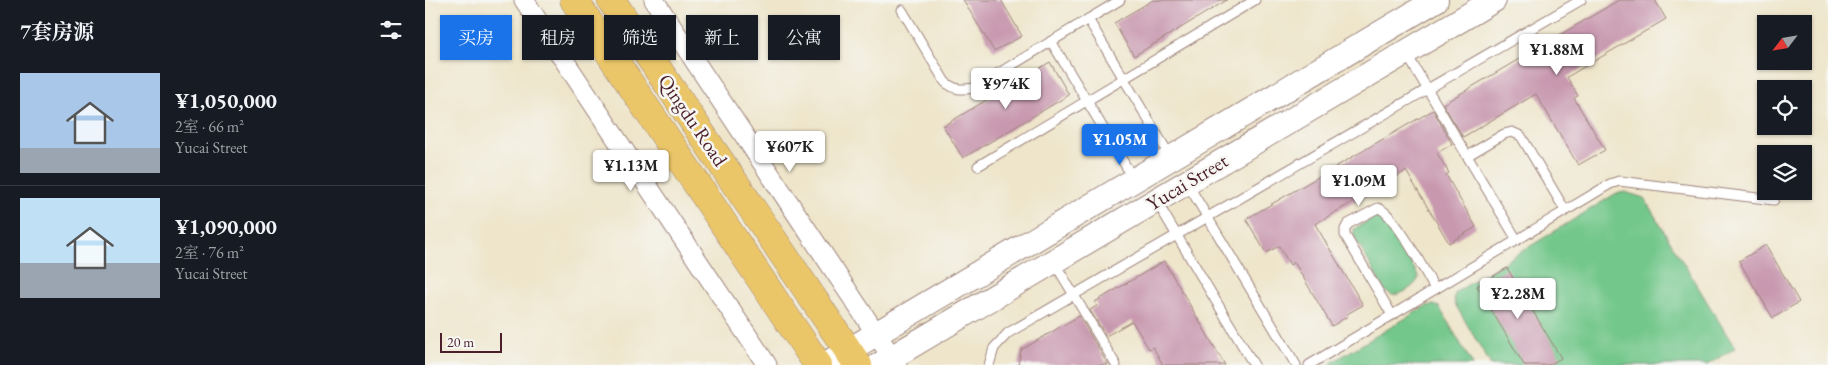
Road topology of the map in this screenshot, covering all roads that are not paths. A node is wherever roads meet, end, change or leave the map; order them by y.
1 (524, 0) edge
2 (574, 0) edge
3 (611, 0) edge
4 (655, 0) edge
5 (1120, 0) edge
6 (1255, 0) edge
7 (1436, 0) edge
8 (1494, 0) edge
9 (1581, 0) edge
10 (1110, 3) edge
11 (903, 10) dead end
12 (1088, 19) junction
13 (1051, 41) junction
14 (1406, 52) junction
15 (1124, 78) junction
16 (1427, 89) junction
17 (1087, 101) junction
18 (1467, 156) junction
19 (1171, 158) junction
20 (978, 166) dead end
21 (1135, 180) junction
22 (1187, 183) junction
23 (1757, 198) edge
24 (1156, 201) junction
25 (1565, 210) junction
26 (1207, 217) junction
27 (1176, 235) junction
28 (1517, 240) junction
29 (1053, 261) junction
30 (1435, 288) junction
31 (1074, 295) junction
32 (1392, 315) junction
33 (877, 334) junction
34 (853, 358) edge
35 (890, 362) edge
36 (767, 365) edge
37 (818, 365) edge
38 (824, 365) edge
39 (989, 365) edge
40 (1116, 365) edge
41 (1254, 365) edge
42 (1296, 365) edge
43 (1309, 365) edge

1 - 36 street
2 - 37 highway, Qingdu Road
3 - 34 highway, Qingdu Road
4 - 33 street
5 - 10 lane
6 - 15 lane
7 - 19 street, Yucai Street
8 - 14 street, Yucai Street
9 - 16 lane
10 - 12 lane
11 - 13 lane
12 - 13 lane
12 - 15 lane
13 - 17 lane
14 - 16 lane
14 - 22 street, Yucai Street
15 - 17 lane
15 - 19 lane
16 - 18 lane
16 - 26 lane
17 - 20 lane
17 - 21 lane
18 - 25 lane
18 - 28 lane
19 - 21 street, Yucai Street
21 - 33 street, Yucai Street
22 - 24 street, Yucai Street
22 - 26 lane
23 - 25 lane
24 - 27 lane
24 - 29 street, Yucai Street
25 - 28 lane
26 - 27 lane
26 - 42 lane
27 - 31 lane
27 - 41 lane
28 - 30 lane
29 - 31 lane
29 - 35 street, Yucai Street
30 - 32 lane
30 - 32 lane
31 - 39 lane
31 - 40 lane
32 - 43 lane
33 - 34 street, Yucai Street
33 - 35 street
34 - 38 street, Yucai Street

